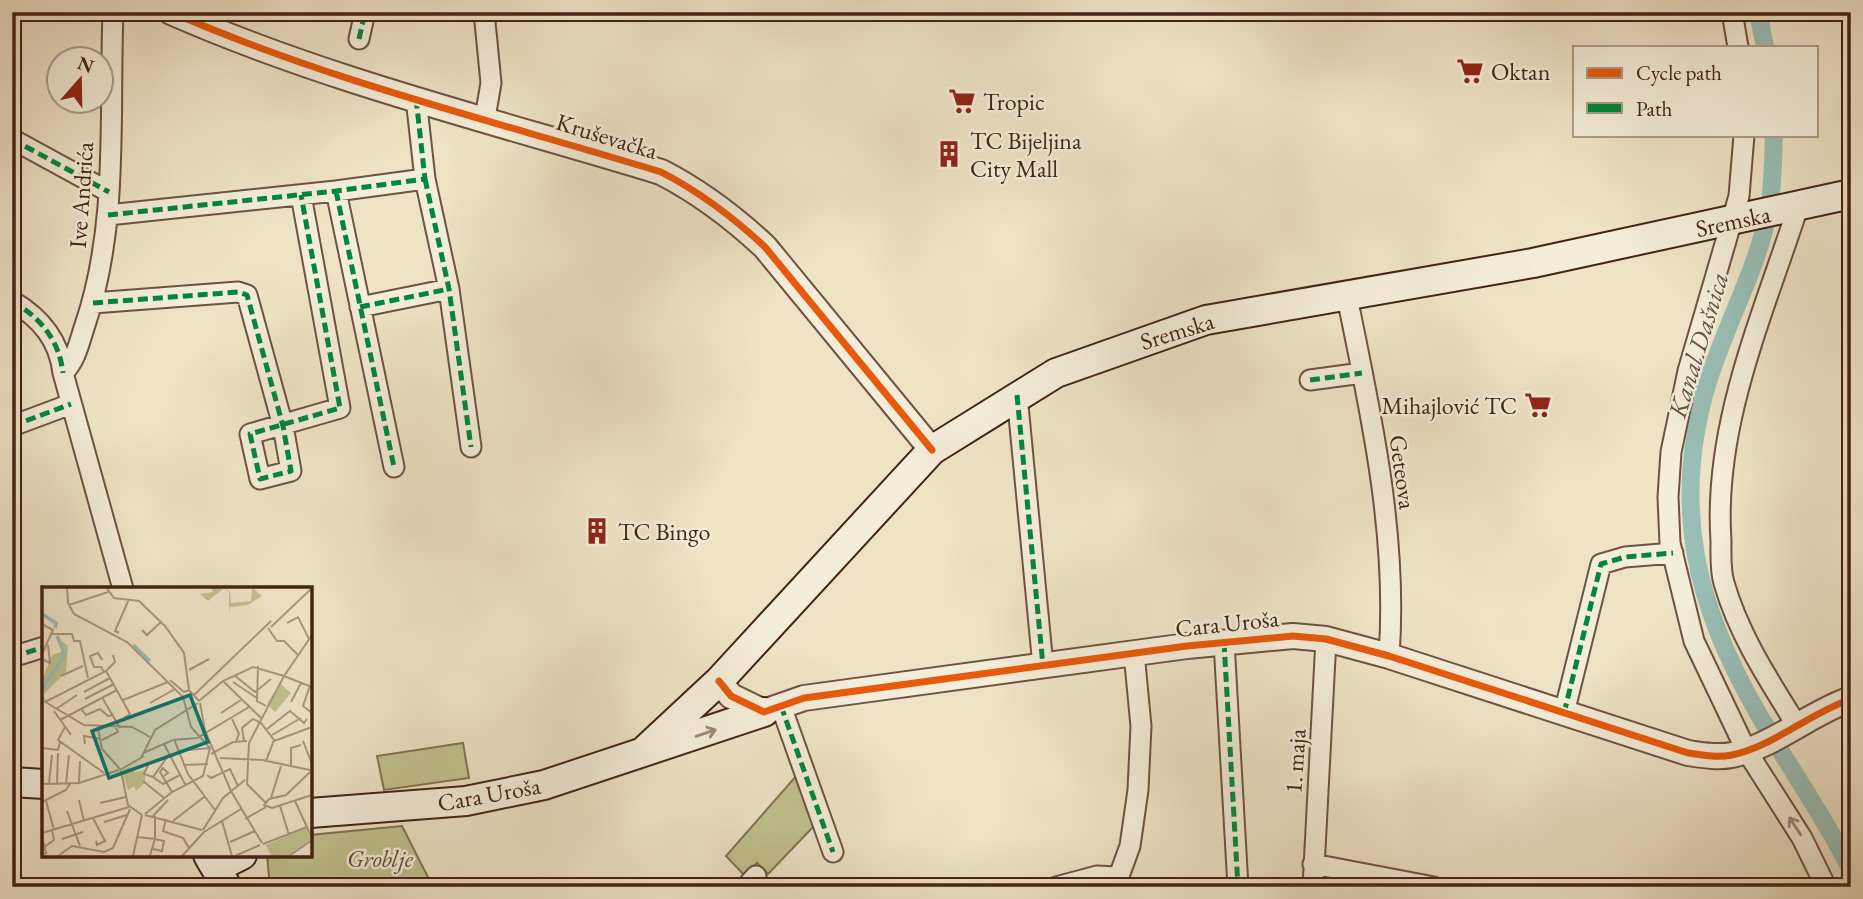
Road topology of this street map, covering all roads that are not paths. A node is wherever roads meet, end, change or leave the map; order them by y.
1 (113, 12) edge
2 (171, 12) edge
3 (365, 12) edge
4 (484, 12) edge
5 (1732, 12) edge
6 (359, 39) dead end
7 (1738, 46) edge
8 (416, 97) junction
9 (485, 118) junction
10 (1744, 136) edge
11 (12, 139) edge
12 (425, 179) junction
13 (336, 191) junction
14 (109, 192) junction
15 (1851, 194) edge
16 (301, 195) junction
17 (1792, 208) junction
18 (108, 215) junction
19 (1731, 220) junction
20 (449, 289) junction
21 (1347, 297) junction
22 (12, 301) edge
23 (93, 303) junction
24 (360, 307) junction
25 (64, 373) junction
26 (1362, 373) junction
27 (1310, 380) dead end
28 (1017, 395) junction
29 (71, 404) junction
30 (12, 426) edge
31 (471, 447) dead end
32 (932, 450) junction
33 (394, 467) dead end
34 (1672, 553) junction
35 (122, 587) edge
36 (1326, 639) junction
37 (1224, 642) junction
38 (42, 648) edge
39 (1133, 653) junction
40 (1389, 656) junction
41 (12, 657) edge
42 (1043, 666) junction
43 (719, 681) junction
44 (1851, 699) edge
45 (773, 709) junction
46 (1564, 713) junction
47 (1795, 725) junction
48 (646, 749) junction
49 (1750, 749) junction
50 (12, 782) edge
51 (42, 784) edge
52 (315, 815) edge
53 (833, 852) dead end
54 (210, 857) edge
55 (212, 857) edge
56 (240, 857) edge
57 (242, 857) edge
58 (1313, 864) junction
59 (1115, 882) edge
60 (227, 887) edge
61 (247, 887) edge
62 (1056, 887) edge
63 (1238, 887) edge
64 (1313, 887) edge
65 (1434, 887) edge
66 (1826, 887) edge

1 - 14 street, Ive Andrića
2 - 8 street, Kruševačka
3 - 6 street
4 - 9 street
5 - 7 street
8 - 9 street, Kruševačka
8 - 12 street
9 - 32 street, Kruševačka
10 - 19 street
11 - 14 street
12 - 13 street
12 - 20 street
13 - 16 street
13 - 24 street
14 - 18 street, Ive Andrića
15 - 17 main road, Sremska
16 - 18 street
16 - 23 street
17 - 19 main road, Sremska
17 - 47 street
18 - 23 street, Ive Andrića
19 - 21 main road, Sremska
19 - 34 street
20 - 24 street
20 - 31 street
21 - 26 street, Geteova
21 - 28 main road, Sremska
22 - 25 street
23 - 25 street, Ive Andrića
24 - 33 street
25 - 29 street
26 - 27 street
26 - 40 street, Geteova
28 - 32 main road, Sremska
28 - 42 street
29 - 30 street
29 - 35 street
32 - 43 main road, Sremska
34 - 46 street
34 - 49 street
36 - 37 street, Cara Uroša
36 - 40 street, Cara Uroša
36 - 58 street, 1. maja
37 - 39 street, Cara Uroša
37 - 63 street, Cara Uroša
38 - 41 street
39 - 42 street, Cara Uroša
39 - 59 street
40 - 46 street, Cara Uroša
42 - 45 street, Cara Uroša
43 - 45 street
43 - 48 main road, Sremska
44 - 47 street, Cara Uroša
48 -> 45 main road, Cara Uroša
45 - 53 street
46 - 49 street, Cara Uroša
47 - 49 street, Cara Uroša
48 - 52 main road, Cara Uroša
66 -> 49 street
50 - 51 main road
54 - 60 main road
55 - 56 main road
57 - 61 main road
58 - 64 street, 1. maja
58 - 65 street
59 - 62 street

